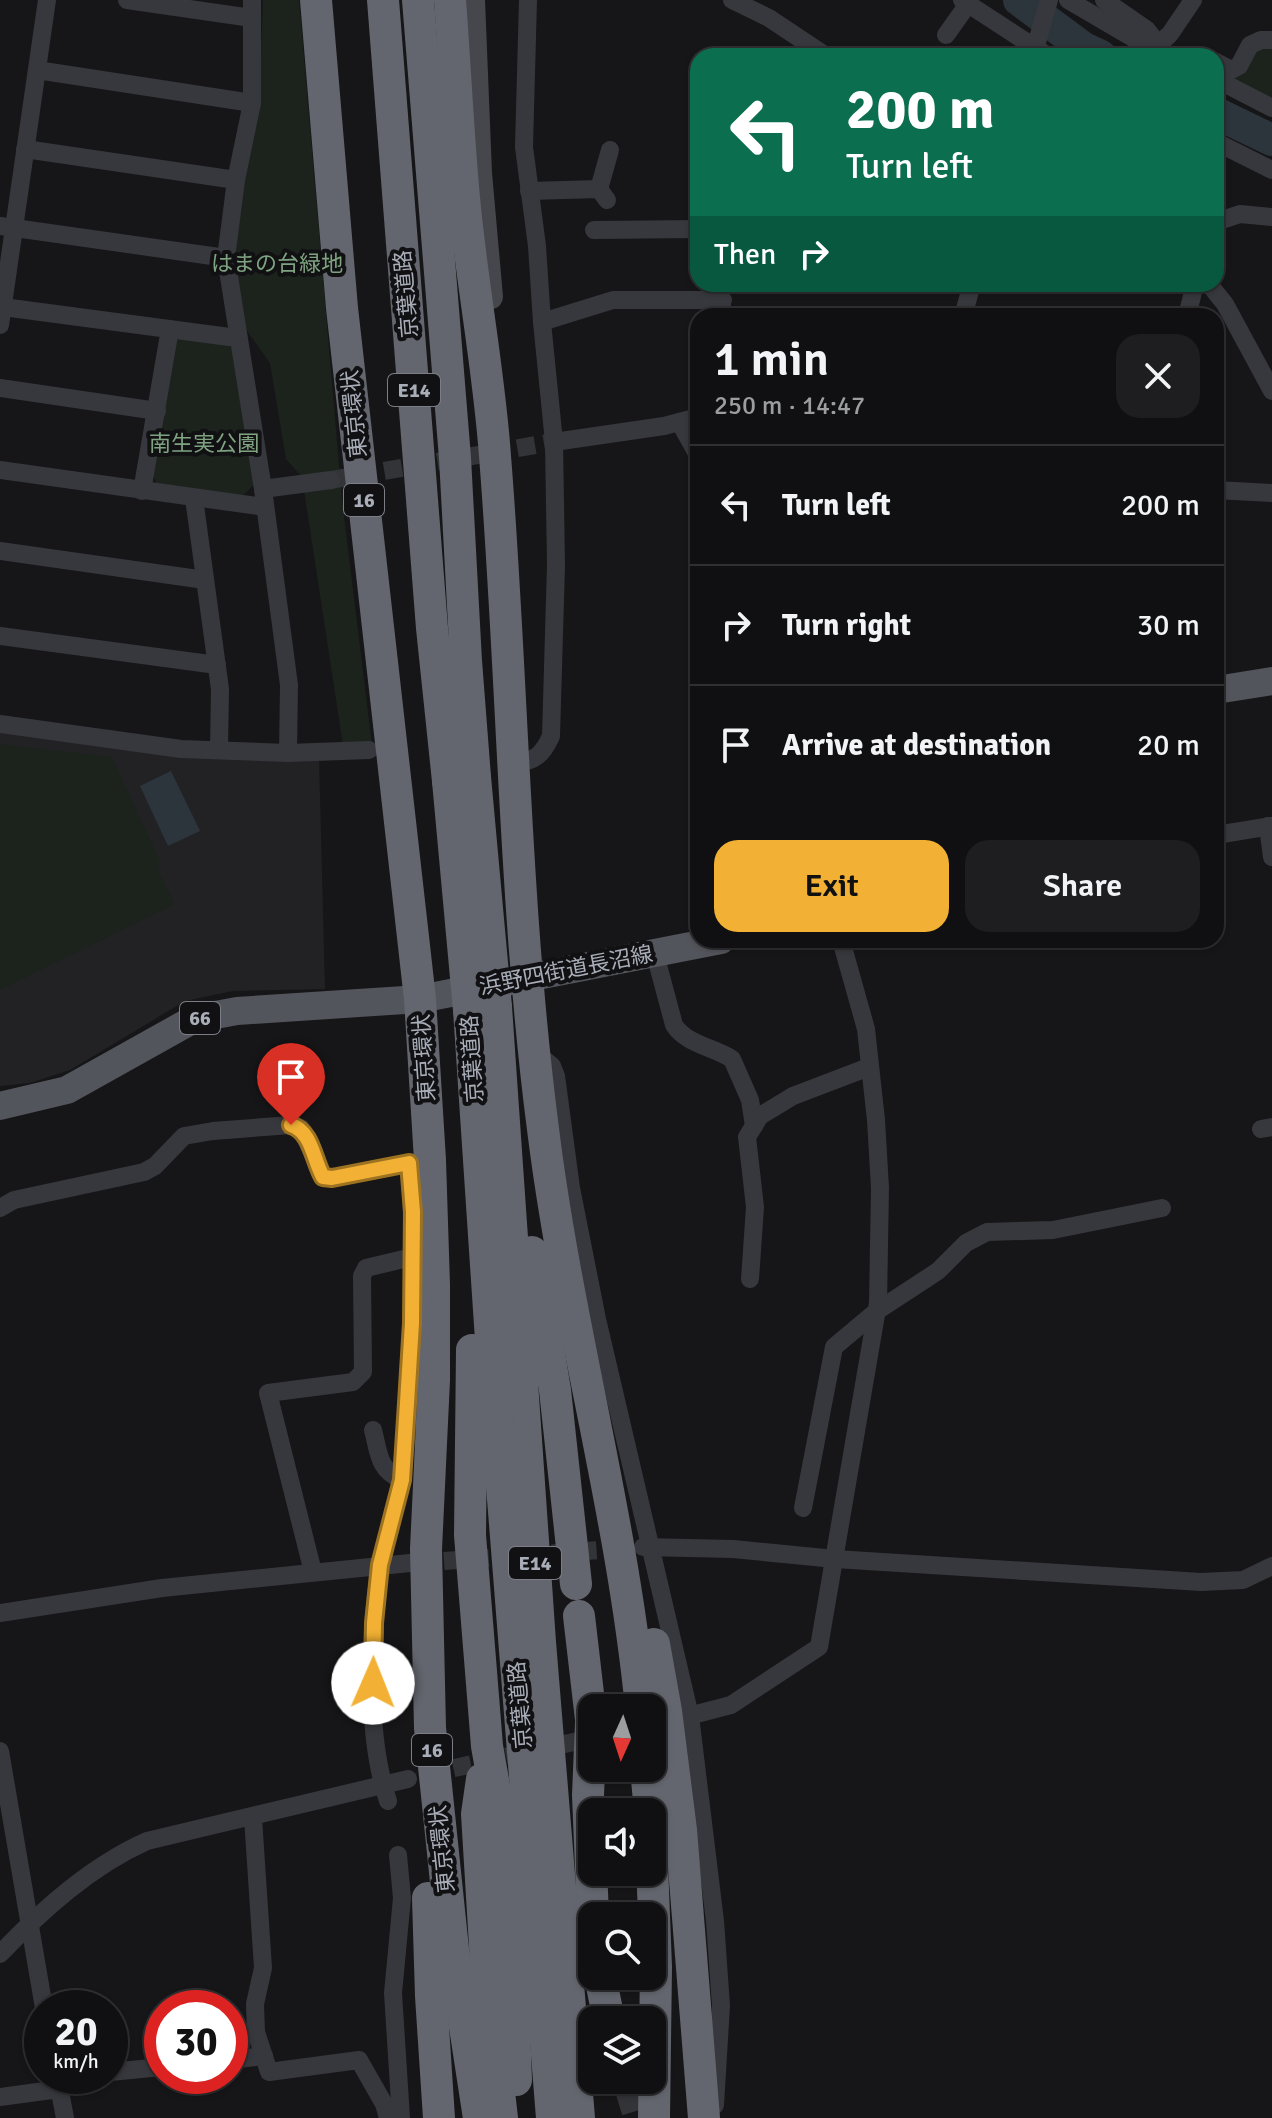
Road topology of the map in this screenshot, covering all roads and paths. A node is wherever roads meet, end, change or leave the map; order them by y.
1 (47, 0) edge
2 (127, 0) edge
3 (316, 0) edge
4 (383, 0) edge
5 (418, 0) edge
6 (450, 0) edge
7 (473, 0) edge
8 (528, 0) edge
9 (732, 0) edge
10 (1049, 0) edge
11 (1068, 0) edge
12 (1104, 0) edge
13 (1193, 0) edge
14 (965, 2) edge
15 (252, 9) edge
16 (795, 34) junction
17 (946, 35) dead end
18 (1272, 40) edge
19 (796, 48) edge
20 (815, 48) edge
21 (1030, 48) edge
22 (1040, 48) edge
23 (1158, 48) edge
24 (1162, 48) edge
25 (1166, 48) edge
26 (1224, 66) edge
27 (37, 70) junction
28 (1224, 83) edge
29 (252, 103) junction
30 (1272, 108) edge
31 (1224, 146) edge
32 (25, 149) junction
33 (610, 150) dead end
34 (1272, 170) edge
35 (236, 180) junction
36 (529, 191) junction
37 (1272, 217) edge
38 (1224, 219) edge
39 (7, 227) edge
40 (690, 229) edge
41 (594, 230) dead end
42 (226, 258) junction
43 (1215, 292) edge
44 (722, 300) edge
45 (1, 316) edge
46 (542, 322) junction
47 (170, 329) junction
48 (237, 338) junction
49 (0, 388) edge
50 (1272, 391) edge
51 (157, 411) junction
52 (689, 420) edge
53 (554, 442) junction
54 (495, 452) junction
55 (0, 470) edge
56 (331, 480) tunnel mouth
57 (1224, 490) edge
58 (142, 491) junction
59 (1272, 493) edge
60 (194, 498) junction
61 (264, 498) junction
62 (0, 551) edge
63 (205, 580) junction
64 (0, 636) edge
65 (217, 665) junction
66 (1272, 681) edge
67 (1224, 689) edge
68 (0, 724) edge
69 (219, 749) junction
70 (369, 750) dead end
71 (288, 753) junction
72 (514, 763) junction
73 (462, 779) junction
74 (1270, 826) edge
75 (1224, 834) edge
76 (1272, 857) edge
77 (690, 947) edge
78 (843, 948) edge
79 (655, 954) junction
80 (526, 976) junction
81 (420, 999) junction
82 (483, 1009) junction
83 (535, 1052) junction
84 (471, 1053) junction
85 (869, 1067) junction
86 (503, 1092) junction
87 (0, 1106) edge
88 (754, 1126) junction
89 (420, 1161) junction
90 (0, 1208) edge
91 (1162, 1208) dead end
92 (412, 1257) junction
93 (750, 1279) dead end
94 (877, 1311) junction
95 (373, 1430) dead end
96 (603, 1456) junction
97 (402, 1480) junction
98 (803, 1508) dead end
99 (647, 1547) junction
100 (835, 1559) junction
101 (410, 1563) tunnel mouth
102 (380, 1565) junction
103 (1272, 1566) edge
104 (313, 1572) junction
105 (576, 1584) dead end
106 (0, 1613) edge
107 (579, 1616) dead end
108 (588, 1694) edge
109 (640, 1694) edge
110 (685, 1717) junction
111 (430, 1728) junction
112 (487, 1746) junction
113 (0, 1751) edge
114 (408, 1779) tunnel mouth
115 (589, 1782) edge
116 (385, 1792) junction
117 (253, 1818) junction
118 (398, 1855) dead end
119 (653, 1886) edge
120 (592, 1902) edge
121 (29, 1924) junction
122 (0, 1954) edge
123 (41, 1990) edge
124 (264, 2056) junction
125 (248, 2058) edge
126 (516, 2080) dead end
127 (24, 2090) edge
128 (63, 2094) edge
129 (0, 2097) edge
130 (653, 2099) edge
131 (65, 2118) edge
132 (388, 2118) edge
133 (401, 2118) edge
134 (439, 2118) edge
135 (479, 2118) edge
136 (502, 2118) edge
137 (552, 2118) edge
138 (579, 2118) edge
139 (704, 2118) edge
140 (715, 2118) edge

1 - 27 street
2 - 15 street
3 - 81 highway, 東京環状 / 16
4 - 73 highway, 京葉道路 / E14
5 - 73 highway, 京葉道路 / E14
6 - 54 highway
7 - 54 street
8 - 36 street
9 - 16 street
10 - 22 street
11 - 23 street
12 - 24 street
13 - 25 street
14 - 17 street
14 - 21 street
15 - 29 street
16 - 19 street
16 - 20 street
18 - 26 street
27 - 29 street
27 - 32 street
28 - 30 street
29 - 35 street
31 - 34 street
32 - 35 street
32 - 39 street
33 - 36 street
35 - 42 street
36 - 46 street
37 - 38 street
39 - 42 street
39 - 45 street
40 - 41 street
42 - 48 street
43 - 50 street
44 - 46 street
45 - 47 street
46 - 53 street
47 - 48 street
47 - 51 street
48 - 61 street
49 - 51 street
51 - 58 street
52 - 53 street
53 - 72 street
54 - 72 highway
55 - 58 street
56 - 61 street
57 - 59 street
58 - 60 street
60 - 61 street
60 - 63 street
61 - 71 street
62 - 63 street
63 - 65 street
64 - 65 street
65 - 69 street
66 - 67 main road
68 - 69 street
69 - 71 street
70 - 71 street
72 - 80 highway
73 - 82 highway, 京葉道路 / E14, bridge
74 - 75 street
74 - 76 street
77 - 79 main road, 浜野四街道長沼線 / 66
78 - 85 street
79 - 80 main road, 浜野四街道長沼線 / 66
79 - 88 street
80 - 81 main road, 浜野四街道長沼線 / 66
80 - 83 highway
81 - 87 main road, 浜野四街道長沼線 / 66
81 - 89 highway, 東京環状 / 16
82 - 84 highway, 京葉道路 / E14
82 - 86 highway, 京葉道路 / E14
83 - 96 highway
83 - 99 street
84 - 112 highway
84 - 137 highway, 京葉道路 / E14
85 - 88 street
85 - 94 street
86 - 105 highway
86 - 138 highway, 京葉道路 / E14
88 - 93 street
89 - 90 street
89 - 92 street
89 - 111 highway, 東京環状 / 16
91 - 94 street
92 - 97 street
92 - 104 street
94 - 98 street
94 - 100 street
95 - 97 street
96 - 109 highway
96 - 139 highway
97 - 102 street
99 - 100 street
99 - 110 street
100 - 103 street
100 - 110 street
101 - 102 street
102 - 104 street
102 - 116 street
104 - 106 street
107 - 108 highway
110 - 140 street
111 - 134 highway
111 - 135 highway, 東京環状 / 16
112 - 126 highway
112 - 136 highway
113 - 121 street
114 - 116 street
115 - 120 highway
116 - 117 street
117 - 121 street
117 - 124 street
118 - 133 street
119 - 130 highway
121 - 122 street
121 - 123 street
124 - 125 street
124 - 132 street
127 - 129 street
128 - 131 street

